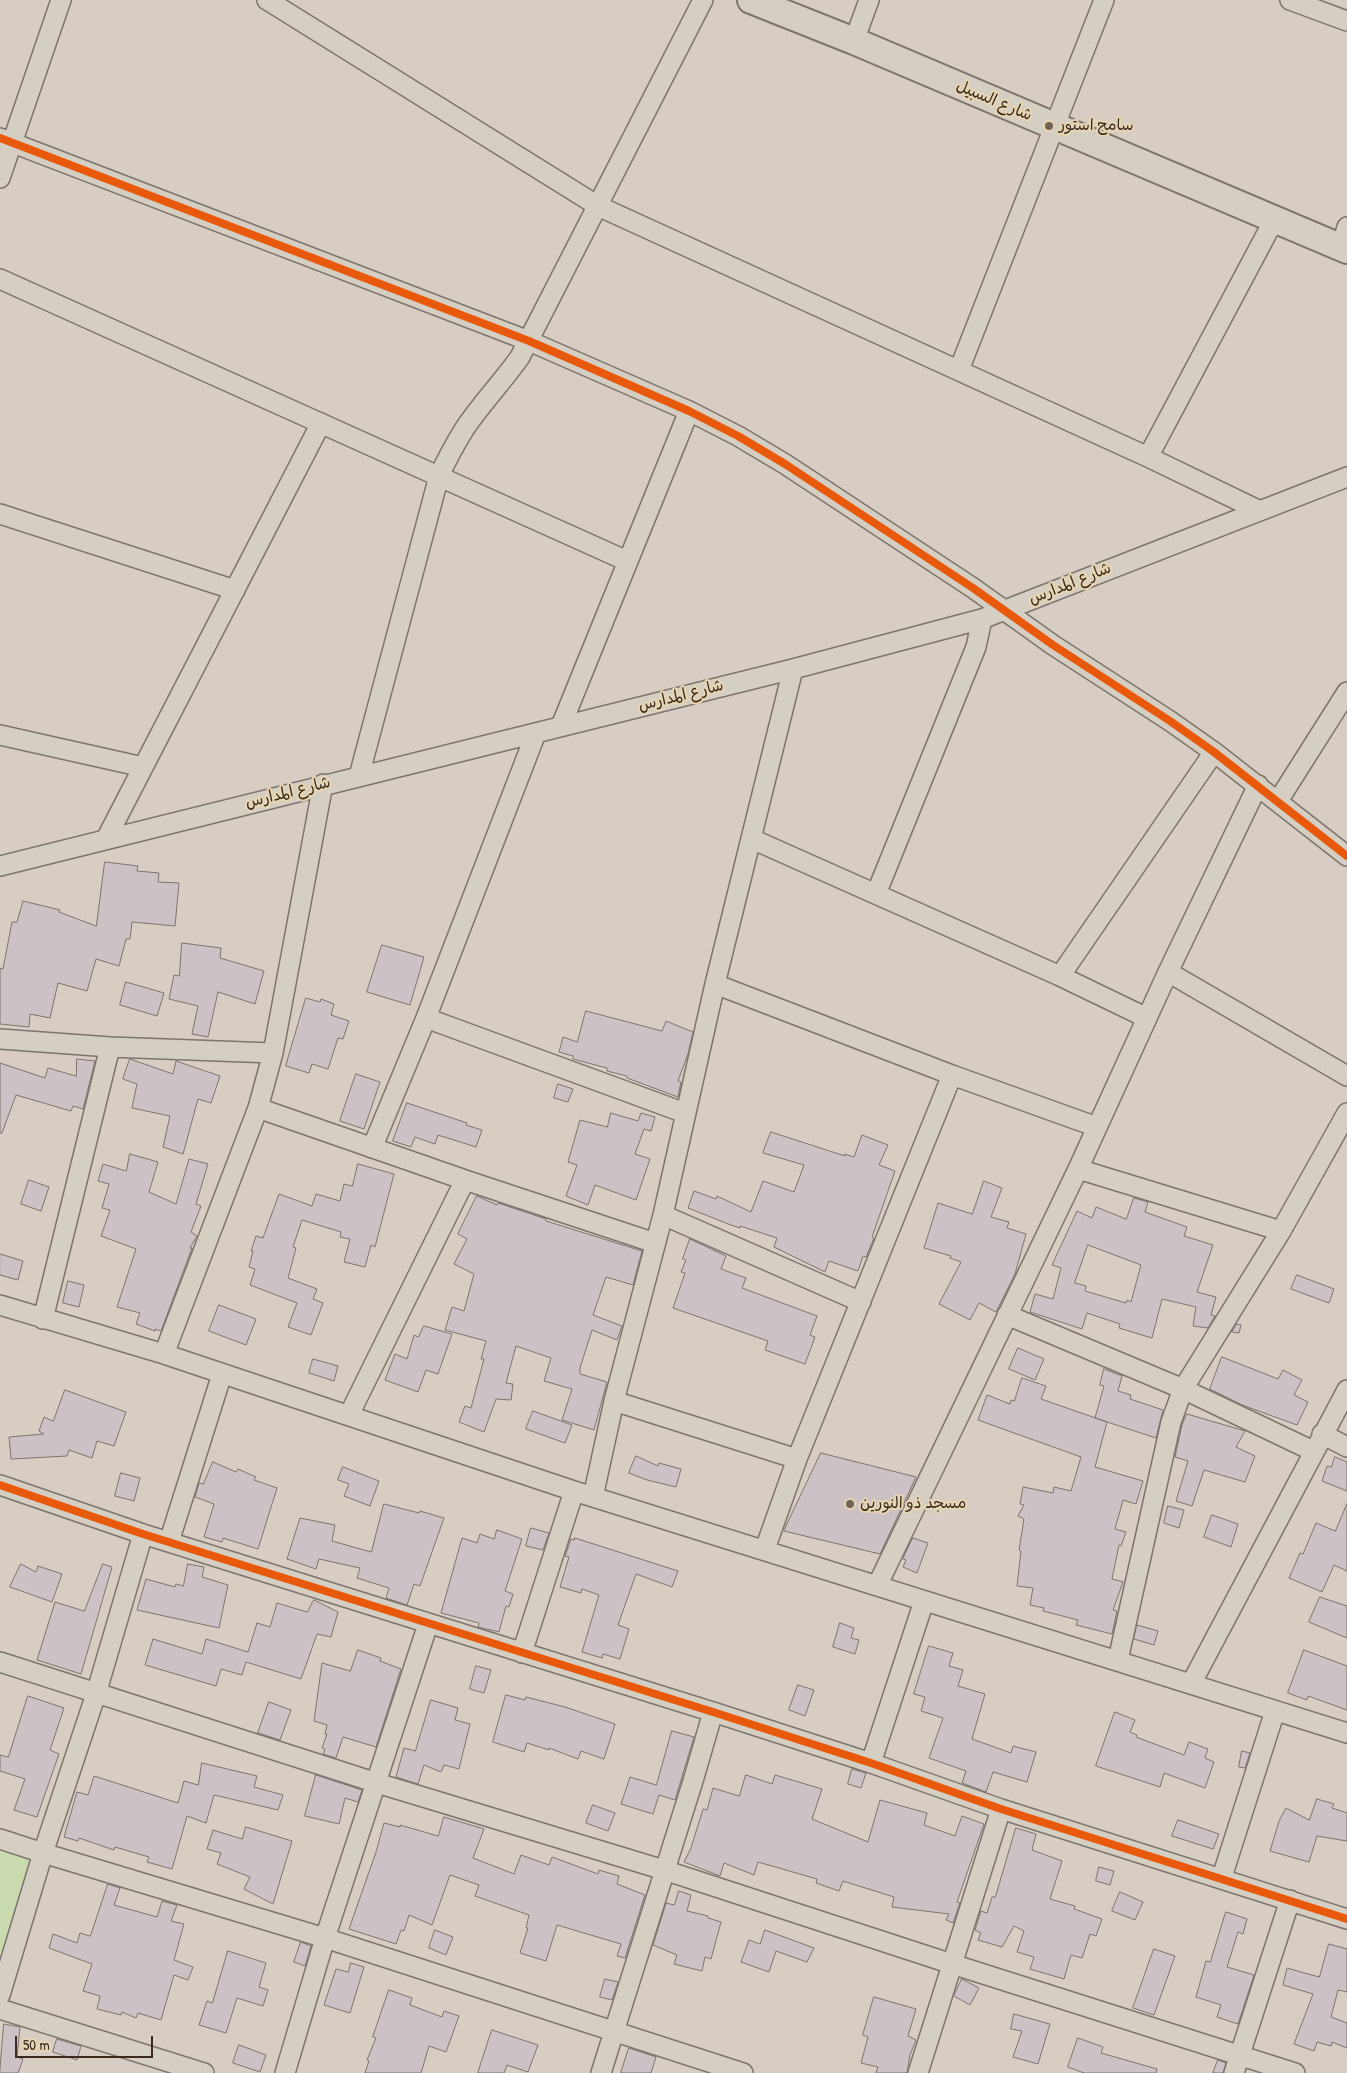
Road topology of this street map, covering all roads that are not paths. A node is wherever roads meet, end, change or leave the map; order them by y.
1 (61, 0) edge
2 (267, 0) edge
3 (703, 0) edge
4 (751, 0) edge
5 (869, 0) edge
6 (1104, 0) edge
7 (1290, 0) edge
8 (1347, 21) edge
9 (854, 41) junction
10 (1055, 127) junction
11 (6, 140) edge
12 (0, 178) edge
13 (598, 206) junction
14 (1274, 220) junction
15 (1345, 242) edge
16 (0, 279) edge
17 (529, 341) junction
18 (959, 370) junction
19 (689, 411) junction
20 (321, 423) junction
21 (1148, 457) junction
22 (440, 476) junction
23 (1347, 477) edge
24 (1258, 510) junction
25 (0, 514) edge
26 (627, 561) junction
27 (235, 590) junction
28 (1005, 610) junction
29 (982, 619) junction
30 (793, 669) junction
31 (1347, 692) edge
32 (561, 726) junction
33 (536, 733) junction
34 (0, 735) edge
35 (1214, 752) junction
36 (143, 767) junction
37 (359, 776) junction
38 (323, 784) junction
39 (1258, 785) junction
40 (1278, 801) junction
41 (106, 839) junction
42 (752, 839) junction
43 (1347, 856) edge
44 (0, 866) edge
45 (876, 894) junction
46 (1168, 972) junction
47 (1060, 976) junction
48 (715, 984) junction
49 (426, 1018) junction
50 (1147, 1018) junction
51 (0, 1040) edge
52 (110, 1047) junction
53 (273, 1054) junction
54 (952, 1075) junction
55 (1347, 1076) edge
56 (258, 1108) junction
57 (685, 1113) junction
58 (1347, 1113) edge
59 (1097, 1127) junction
60 (372, 1148) junction
61 (1078, 1169) junction
62 (465, 1180) junction
63 (663, 1216) junction
64 (1281, 1231) junction
65 (655, 1243) junction
66 (861, 1302) junction
67 (0, 1305) edge
68 (1007, 1315) junction
69 (43, 1319) junction
70 (164, 1354) junction
71 (222, 1374) junction
72 (1183, 1389) junction
73 (1347, 1390) edge
74 (614, 1401) junction
75 (349, 1415) junction
76 (1322, 1434) junction
77 (1347, 1446) edge
78 (1313, 1451) junction
79 (797, 1459) junction
80 (0, 1485) edge
81 (574, 1491) junction
82 (593, 1497) junction
83 (143, 1534) junction
84 (169, 1542) junction
85 (765, 1549) junction
86 (877, 1586) junction
87 (924, 1601) junction
88 (428, 1624) junction
89 (522, 1654) junction
90 (1118, 1660) junction
91 (0, 1662) edge
92 (1191, 1684) junction
93 (96, 1694) junction
94 (1276, 1711) junction
95 (713, 1712) junction
96 (1347, 1733) edge
97 (871, 1763) junction
98 (377, 1783) junction
99 (1001, 1809) junction
100 (0, 1839) edge
101 (43, 1853) junction
102 (664, 1870) junction
103 (1222, 1877) junction
104 (1290, 1900) junction
105 (1347, 1919) edge
106 (325, 1938) junction
107 (952, 1964) junction
108 (0, 1995) edge
109 (0, 2009) edge
110 (614, 2030) junction
111 (1237, 2064) edge
112 (204, 2073) edge
113 (285, 2073) edge
114 (601, 2073) edge
115 (743, 2073) edge
116 (918, 2073) edge
117 (1295, 2073) edge

1 - 11 street
2 - 13 street
3 - 13 street
4 - 9 street, شارع السبيل
5 - 9 street
6 - 10 street
7 - 8 street
9 - 10 street, شارع السبيل
10 - 14 street, شارع السبيل
10 - 18 street
11 - 12 street
11 - 17 street
13 - 17 street
13 - 18 street
14 - 15 street, شارع السبيل
14 - 21 street
16 - 20 street
17 - 19 street
17 - 22 street
18 - 21 street
19 - 26 street
19 - 28 street
20 - 22 street
20 - 27 street
21 - 24 street
22 - 26 street
22 - 37 street
23 - 24 street, شارع المدارس
24 - 28 street, شارع المدارس
25 - 27 street
26 - 32 street
27 - 36 street
28 - 29 street, شارع المدارس
28 - 35 street
29 - 30 street, شارع المدارس
29 - 45 street
30 - 32 street, شارع المدارس
30 - 42 street
31 - 40 street
32 - 33 street, شارع المدارس
33 - 37 street, شارع المدارس
33 - 49 street
34 - 36 street
35 - 39 street
35 - 47 street
36 - 41 street
37 - 38 street, شارع المدارس
38 - 41 street, شارع المدارس
38 - 53 street
39 - 40 street
39 - 46 street
40 - 43 street
41 - 44 street, شارع المدارس
42 - 45 street
42 - 48 street
45 - 47 street
46 - 50 street
46 - 55 street
47 - 50 street
48 - 54 street
48 - 57 street
49 - 57 street
49 - 60 street
50 - 59 street
51 - 52 street
52 - 53 street
52 - 69 street
53 - 56 street
54 - 59 street
54 - 66 street
56 - 60 street
56 - 70 street
57 - 63 street
58 - 64 street
59 - 61 street
60 - 62 street
61 - 64 street
61 - 68 street
62 - 65 street
62 - 75 street
63 - 65 street
63 - 66 street
64 - 72 street
65 - 74 street
66 - 79 street
67 - 69 street
68 - 72 street
68 - 86 street
69 - 70 street
70 - 71 street
71 - 75 street
71 - 84 street
72 - 78 street
72 - 90 street
73 - 76 street
74 - 79 street
74 - 82 street
75 - 81 street
76 - 77 street
76 - 78 street
78 - 92 street
79 - 85 street
80 - 83 street
81 - 82 street
81 - 89 street
82 - 85 street
83 - 84 street
83 - 93 street
84 - 88 street
85 - 86 street
86 - 87 street
87 - 90 street
87 - 97 street
88 - 89 street
88 - 98 street
89 - 95 street
90 - 92 street
91 - 93 street
92 - 94 street
93 - 98 street
93 - 101 street
94 - 96 street
94 - 103 street
95 - 97 street
95 - 102 street
97 - 99 street
98 - 102 street
98 - 106 street
99 - 103 street
99 - 107 street
100 - 101 street
101 - 106 street
101 - 108 street
102 - 107 street
102 - 110 street
103 - 104 street
104 - 105 street
104 - 111 street
106 - 110 street
106 - 113 street
107 - 111 street
107 - 116 street
109 - 112 street
110 - 114 street
110 - 115 street
111 - 117 street

